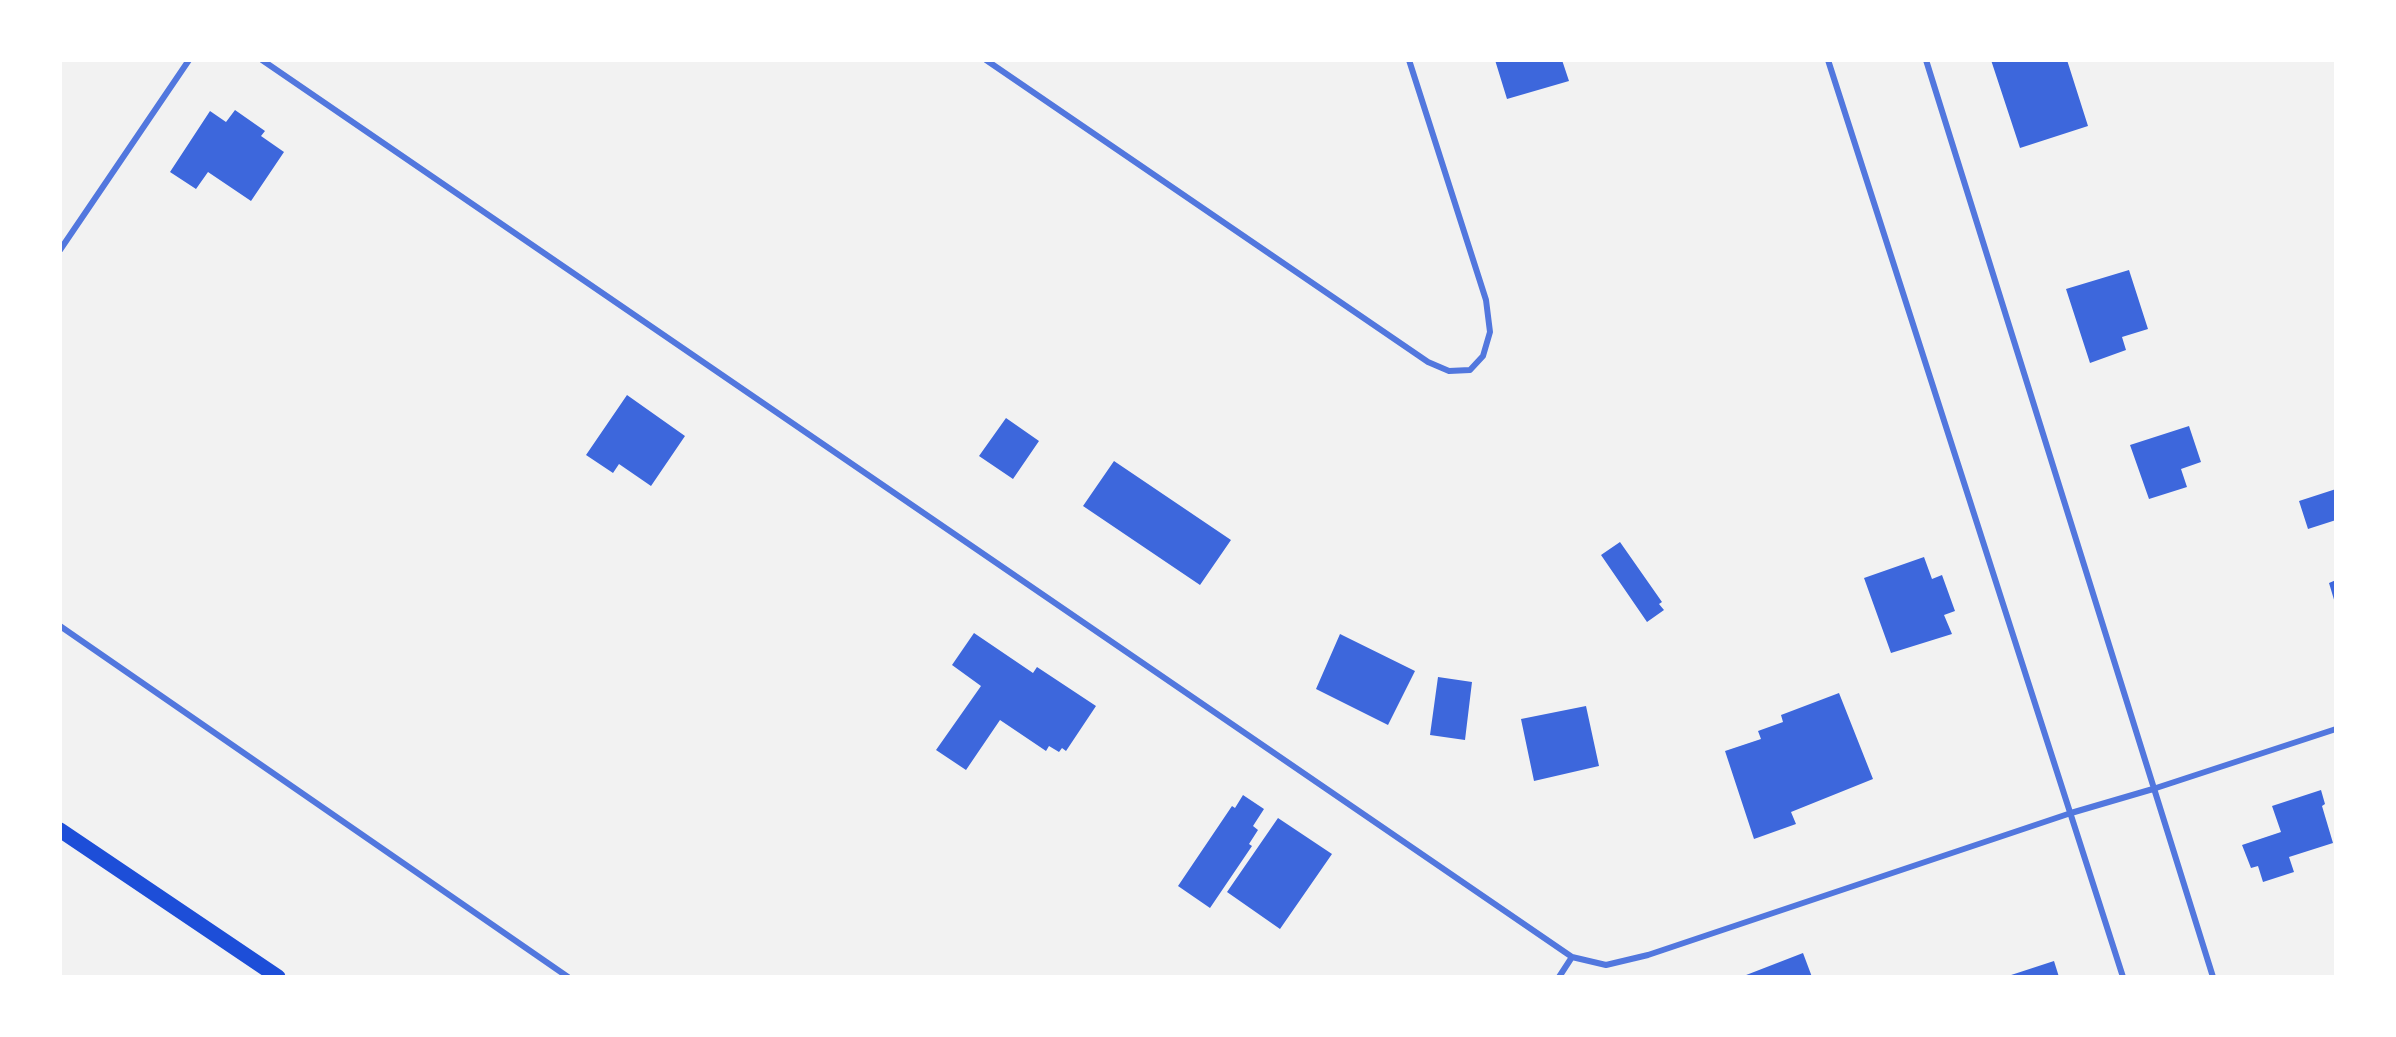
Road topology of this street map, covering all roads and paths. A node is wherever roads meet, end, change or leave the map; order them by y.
1 (189, 60) edge
2 (262, 60) edge
3 (986, 60) edge
4 (1409, 60) edge
5 (1828, 60) edge
6 (1926, 60) edge
7 (60, 250) edge
8 (60, 626) edge
9 (2336, 729) edge
10 (2154, 789) junction
11 (2071, 813) junction
12 (60, 830) edge
13 (1572, 957) junction
14 (278, 977) edge
15 (568, 977) edge
16 (1559, 977) edge
17 (2123, 977) edge
18 (2213, 977) edge

1 - 7 street
2 - 13 street
3 - 4 street
5 - 11 street
6 - 10 street
8 - 15 street
9 - 10 street
10 - 11 street
10 - 18 street
11 - 13 street
11 - 17 street
12 - 14 main road
13 - 16 street

